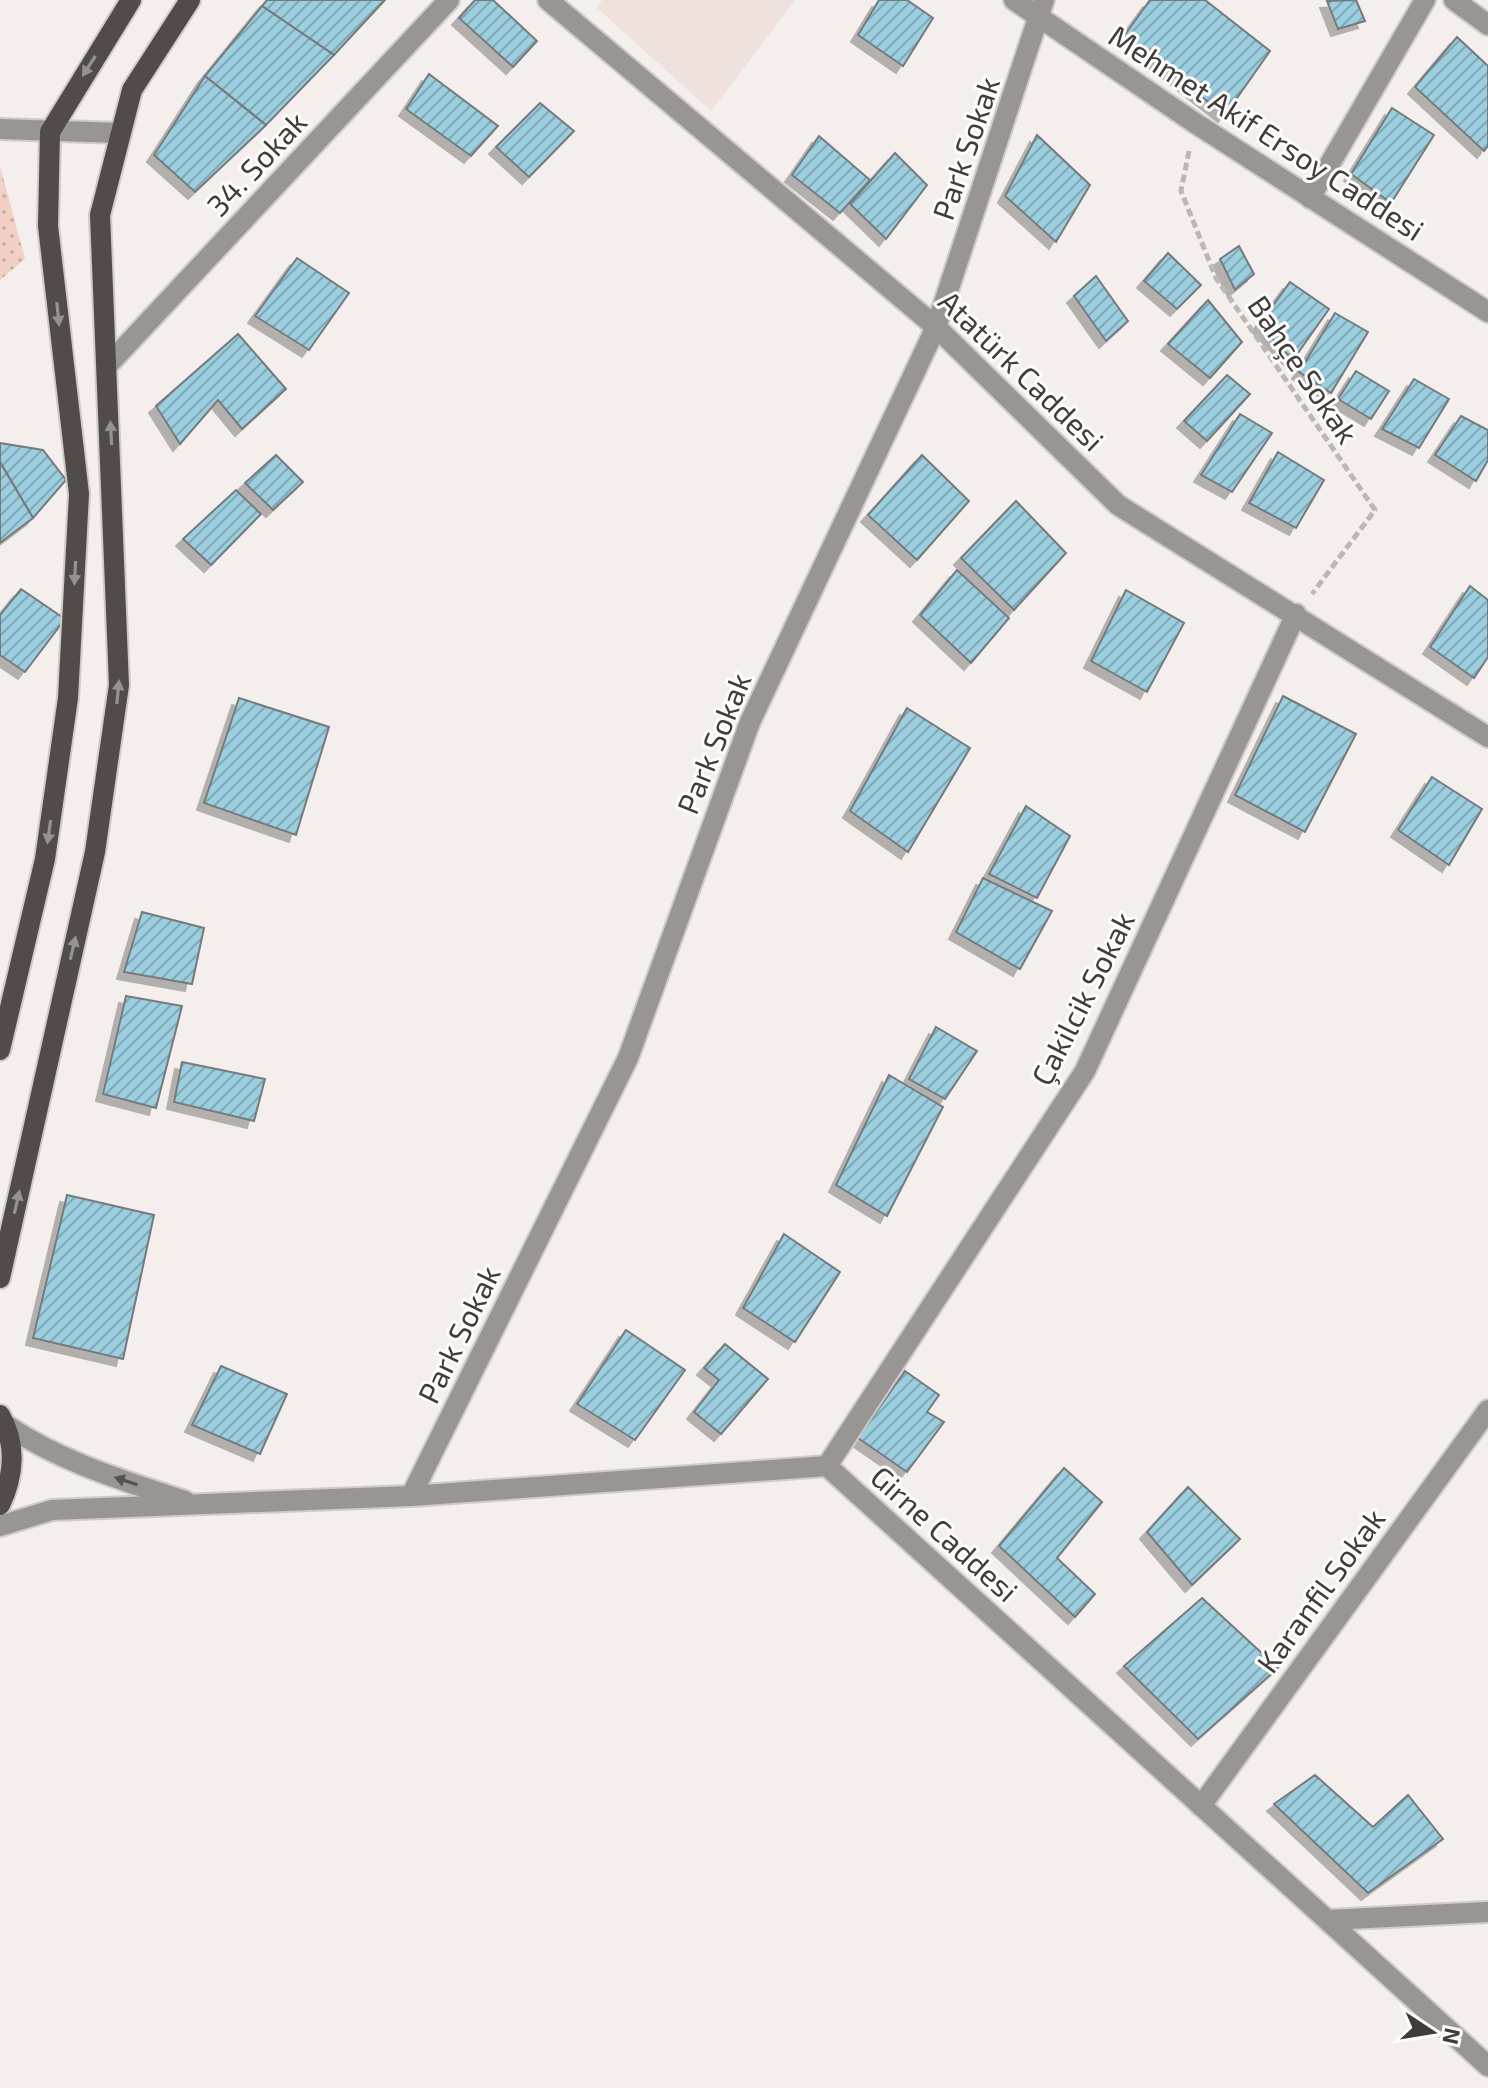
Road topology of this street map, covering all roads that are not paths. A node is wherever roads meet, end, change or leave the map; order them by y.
1 (131, 0) edge
2 (190, 0) edge
3 (449, 0) edge
4 (548, 0) edge
5 (1014, 0) edge
6 (1425, 0) edge
7 (1454, 0) edge
8 (1042, 9) edge
9 (1488, 25) edge
10 (0, 129) edge
11 (50, 132) junction
12 (121, 133) junction
13 (1310, 198) junction
14 (1488, 312) edge
15 (936, 327) junction
16 (107, 366) junction
17 (1296, 614) junction
18 (1488, 737) edge
19 (0, 1050) edge
20 (0, 1278) edge
21 (1488, 1410) edge
22 (3, 1420) edge
23 (827, 1466) junction
24 (411, 1496) junction
25 (0, 1505) edge
26 (200, 1506) junction
27 (0, 1526) edge
28 (1201, 1806) junction
29 (1488, 1912) edge
30 (1328, 1920) junction
31 (1488, 2066) edge

1 -> 11 main road
2 - 12 main road
3 - 16 street, 34. Sokak
4 - 15 street, Atatürk Caddesi
5 - 8 street, Mehmet Akif Ersoy Caddesi
6 - 13 street
7 - 9 street
8 - 13 street, Mehmet Akif Ersoy Caddesi
8 - 15 street, Park Sokak
10 - 11 street
11 - 12 street
11 -> 19 main road
12 - 16 main road
13 - 14 street, Mehmet Akif Ersoy Caddesi
15 - 17 street, Atatürk Caddesi
15 - 24 street, Park Sokak
20 -> 16 main road
17 - 18 street, Atatürk Caddesi
17 - 23 street, Çakilcik Sokak
21 - 28 street, Karanfil Sokak
22 - 25 main road
26 -> 22 street, Girne Caddesi
23 - 24 street, Girne Caddesi
23 - 28 street, Girne Caddesi
24 - 26 street, Girne Caddesi
26 - 27 street, Girne Caddesi
28 - 30 street, Girne Caddesi
29 - 30 street
30 - 31 street, Girne Caddesi

